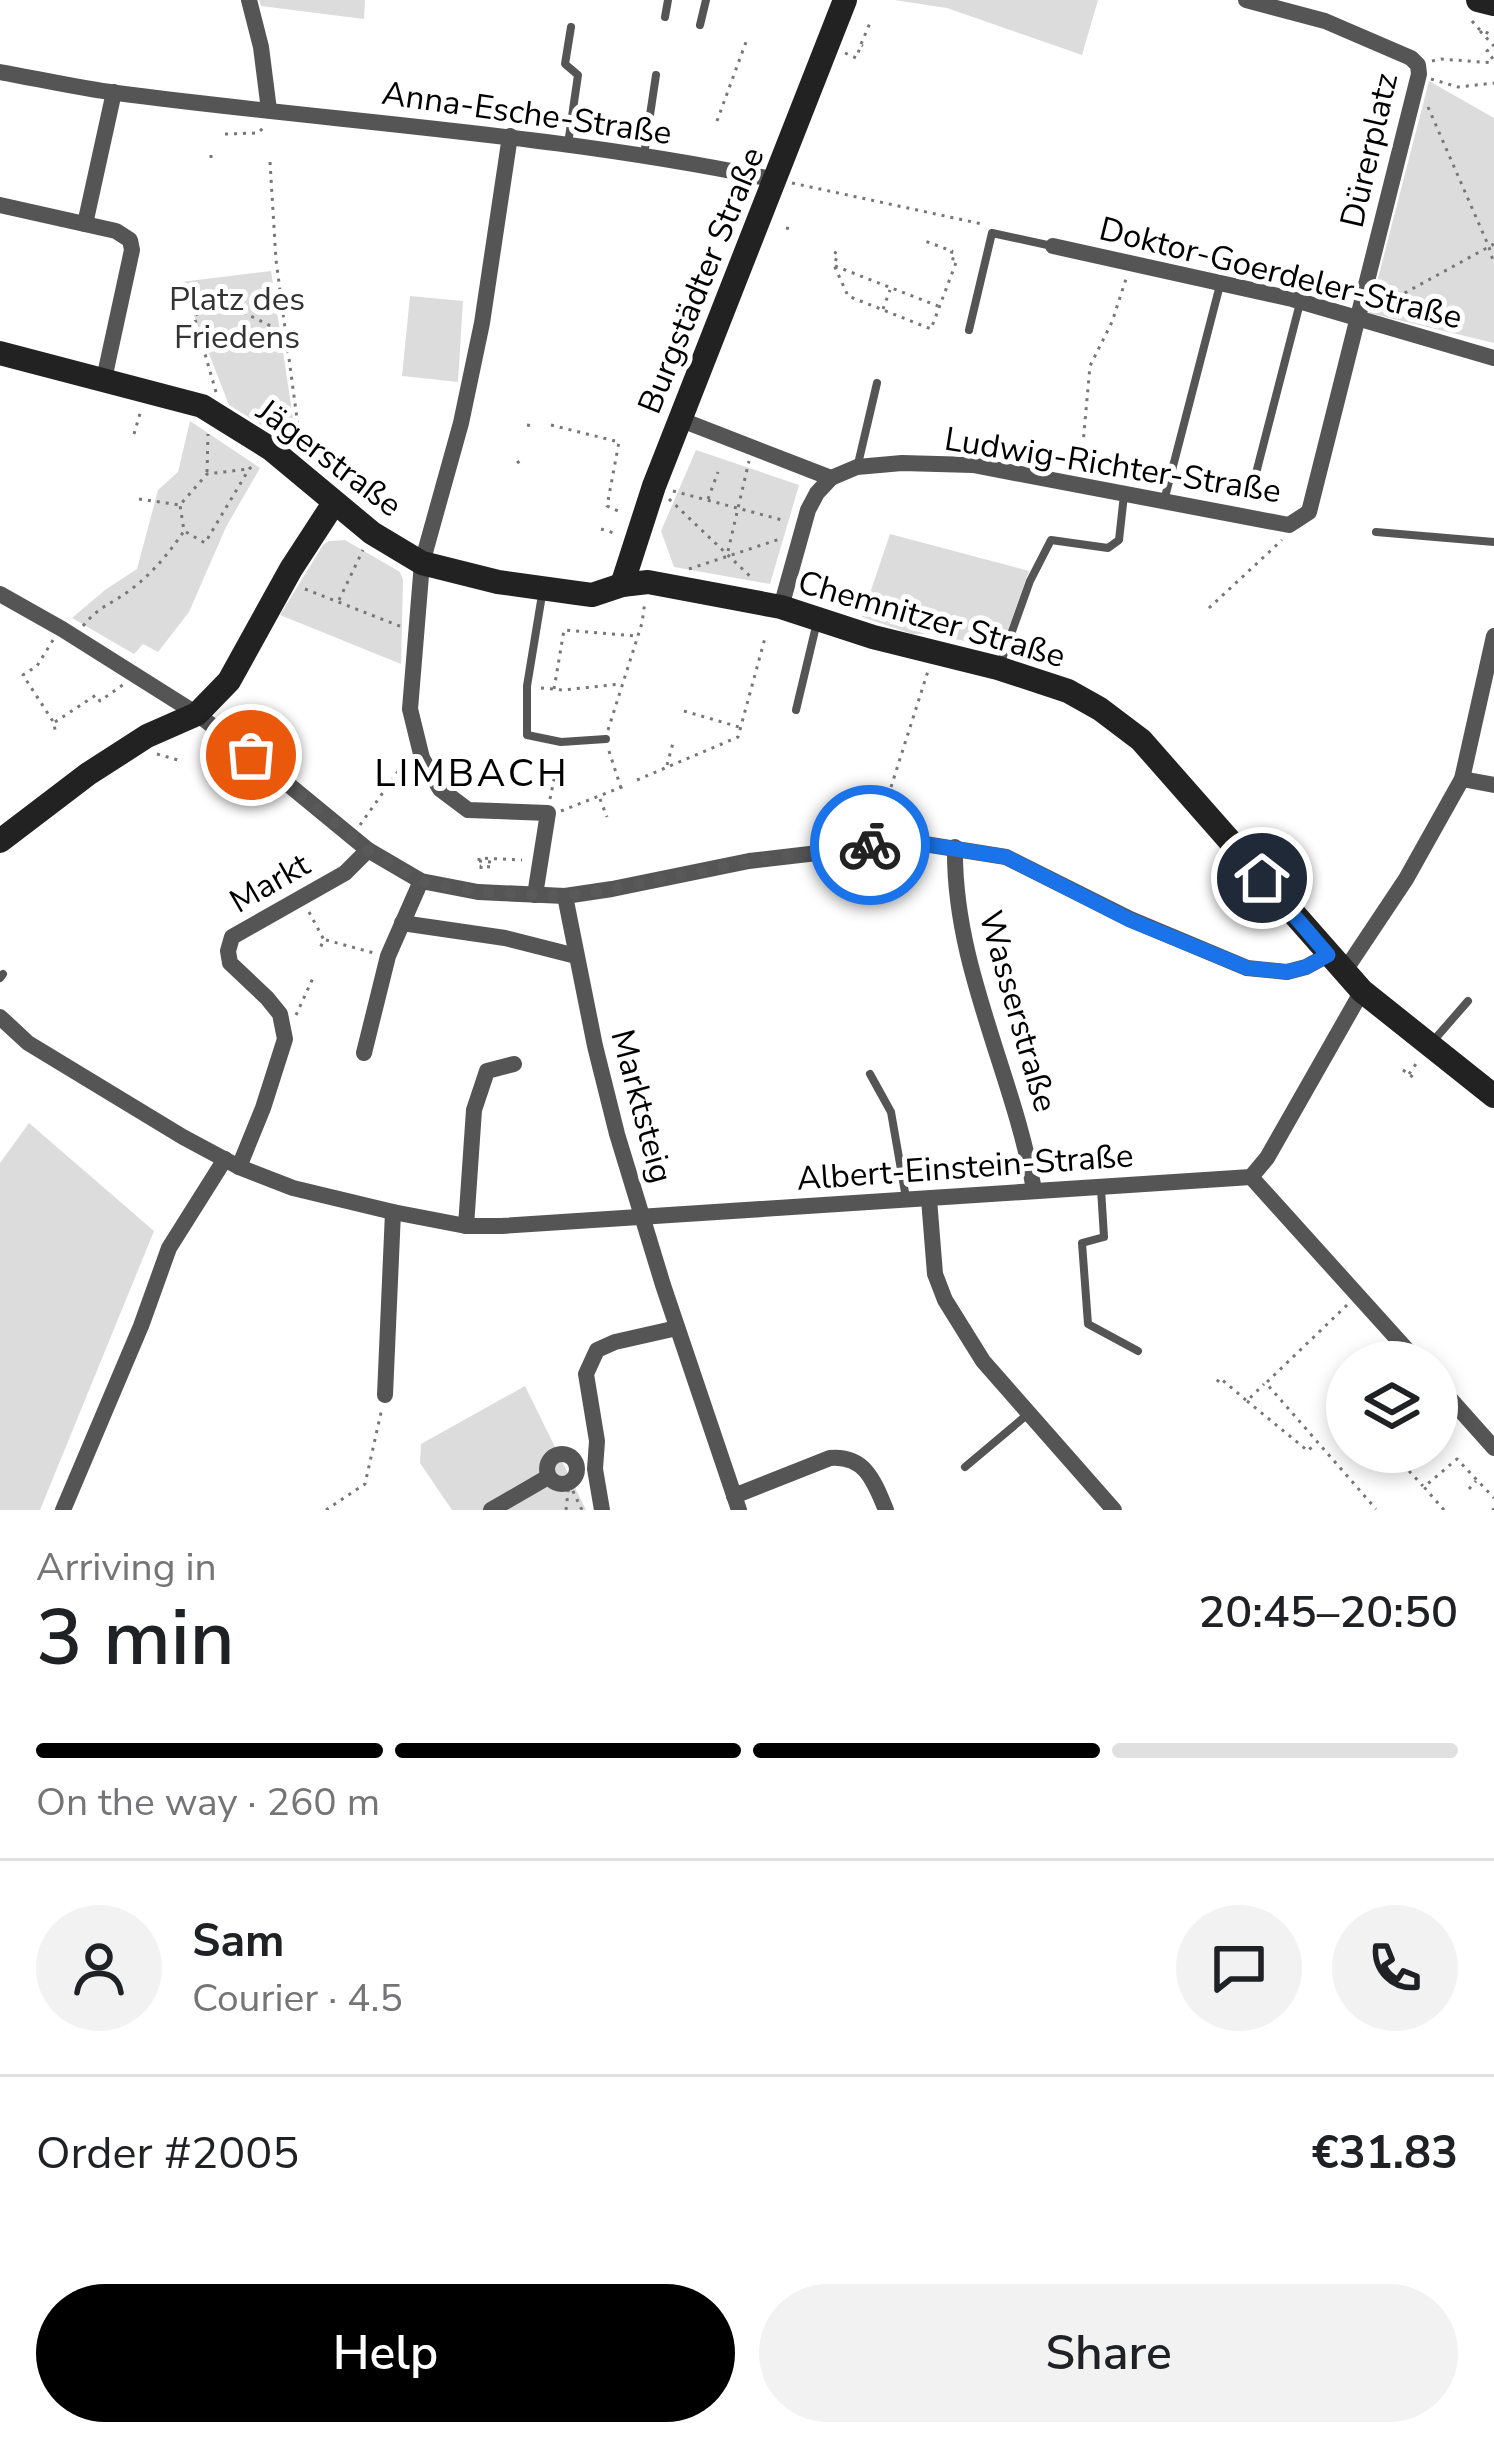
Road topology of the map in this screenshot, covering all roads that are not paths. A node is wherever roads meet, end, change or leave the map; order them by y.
1 (249, 0) edge
2 (668, 0) edge
3 (706, 0) edge
4 (844, 0) edge
5 (1246, 0) edge
6 (1478, 0) edge
7 (1494, 4) edge
8 (665, 17) dead end
9 (700, 25) dead end
10 (571, 27) dead end
11 (0, 72) edge
12 (656, 75) dead end
13 (114, 92) junction
14 (269, 116) junction
15 (510, 136) junction
16 (568, 145) junction
17 (644, 157) junction
18 (776, 180) junction
19 (0, 206) edge
20 (85, 224) junction
21 (1053, 246) joint
22 (1220, 283) junction
23 (1300, 302) junction
24 (1364, 316) junction
25 (969, 330) dead end
26 (1494, 358) edge
27 (3, 359) edge
28 (104, 379) junction
29 (877, 383) dead end
30 (680, 419) junction
31 (857, 467) junction
32 (831, 478) junction
33 (1254, 481) dead end
34 (1124, 494) junction
35 (1164, 502) junction
36 (334, 503) junction
37 (1309, 512) joint
38 (1376, 532) dead end
39 (1494, 542) edge
40 (422, 563) junction
41 (622, 585) junction
42 (543, 588) junction
43 (0, 594) edge
44 (781, 607) junction
45 (817, 620) junction
46 (1494, 636) edge
47 (998, 668) junction
48 (796, 710) dead end
49 (197, 714) junction
50 (606, 739) road end
51 (1462, 779) junction
52 (1494, 785) edge
53 (0, 841) edge
54 (955, 847) junction
55 (368, 850) junction
56 (421, 881) junction
57 (535, 895) junction
58 (565, 896) junction
59 (403, 923) junction
60 (577, 956) junction
61 (1345, 973) junction
62 (1468, 1000) dead end
63 (0, 1017) edge
64 (1429, 1046) junction
65 (364, 1053) dead end
66 (514, 1064) dead end
67 (870, 1074) dead end
68 (1494, 1096) edge
69 (232, 1163) junction
70 (1251, 1178) junction
71 (1101, 1187) junction
72 (1034, 1190) junction
73 (928, 1198) junction
74 (907, 1200) junction
75 (393, 1212) junction
76 (641, 1217) junction
77 (466, 1226) junction
78 (677, 1328) junction
79 (1399, 1341) edge
80 (1138, 1351) dead end
81 (385, 1395) road end
82 (1458, 1408) edge
83 (1029, 1412) junction
84 (1494, 1448) edge
85 (965, 1467) dead end
86 (548, 1477) junction
87 (737, 1503) edge
88 (63, 1510) edge
89 (491, 1510) edge
90 (602, 1510) edge
91 (886, 1510) edge
92 (1114, 1510) edge

1 - 14 street
2 - 8 lane
3 - 9 lane
4 - 18 main road, Burgstädter Straße
5 - 24 street, Dürerplatz
6 - 7 main road
10 - 16 lane
11 - 13 street, Anna-Esche-Straße
12 - 17 lane
13 - 14 street, Anna-Esche-Straße
13 - 20 street
14 - 15 street, Anna-Esche-Straße
15 - 16 street, Anna-Esche-Straße
15 - 40 street
16 - 17 street, Anna-Esche-Straße
17 - 18 street, Anna-Esche-Straße
18 - 30 main road, Burgstädter Straße
19 - 20 street
20 - 28 street
21 - 22 street, Doktor-Goerdeler-Straße
21 - 25 lane
22 - 23 street, Doktor-Goerdeler-Straße
22 - 35 lane
23 - 24 street, Doktor-Goerdeler-Straße
23 - 33 lane
24 - 26 street, Doktor-Goerdeler-Straße
24 - 37 street, Dürerplatz
27 - 28 main road, Jägerstraße
28 - 36 main road, Jägerstraße
29 - 31 lane
30 - 32 street
30 - 41 main road, Burgstädter Straße
31 - 32 street, Ludwig-Richter-Straße
31 - 34 street, Ludwig-Richter-Straße
32 - 44 street
34 - 35 street, Ludwig-Richter-Straße
34 - 47 lane
35 - 37 street, Ludwig-Richter-Straße
36 - 40 main road, Jägerstraße
36 - 49 main road
38 - 39 lane
40 - 42 main road, Jägerstraße
40 - 57 street
41 - 42 main road, Jägerstraße
41 - 44 main road, Chemnitzer Straße
42 - 50 lane
43 - 49 street
44 - 45 main road, Chemnitzer Straße
45 - 47 main road, Chemnitzer Straße
45 - 48 lane
46 - 51 street
47 - 61 main road, Chemnitzer Straße
49 - 53 main road
49 - 55 street
51 - 52 street
51 - 61 street
54 - 58 street
54 - 61 street
54 - 72 street, Wasserstraße
55 - 56 street
55 - 69 street, Markt
56 - 57 street
56 - 59 street
57 - 58 street
58 - 60 street, Marktsteig
59 - 60 street
59 - 65 street
60 - 76 street, Marktsteig
61 - 64 main road, Chemnitzer Straße
61 - 70 street
62 - 64 lane
63 - 69 street, Albert-Einstein-Straße
64 - 68 main road, Chemnitzer Straße
66 - 77 street
67 - 74 lane
69 - 75 street, Albert-Einstein-Straße
69 - 88 street
70 - 71 street, Albert-Einstein-Straße
70 - 79 street
71 - 72 street, Albert-Einstein-Straße
71 - 80 lane
72 - 73 street, Albert-Einstein-Straße
73 - 74 street, Albert-Einstein-Straße
73 - 83 street
74 - 76 street, Albert-Einstein-Straße
75 - 77 street, Albert-Einstein-Straße
75 - 81 street
76 - 77 street, Albert-Einstein-Straße
76 - 78 street, Marktsteig
78 - 87 street, Marktsteig
78 - 90 street
82 - 84 street
83 - 85 lane
83 - 92 street
86 - 86 street
86 - 89 street
87 - 91 street

